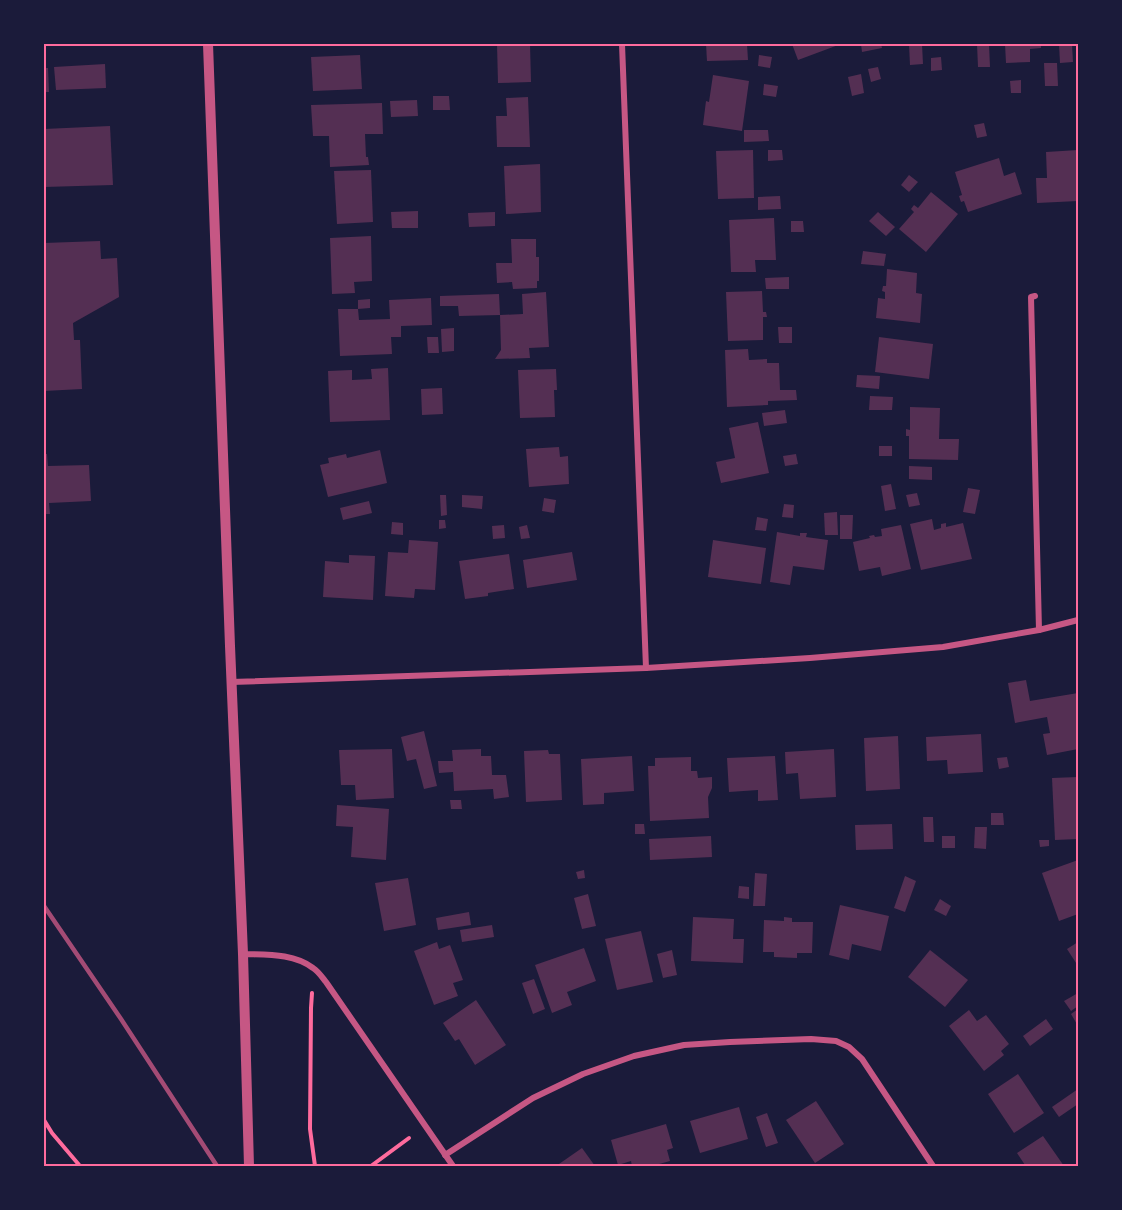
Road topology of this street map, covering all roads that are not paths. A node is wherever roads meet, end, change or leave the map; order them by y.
1 (208, 44) edge
2 (622, 44) edge
3 (1035, 296) dead end
4 (1078, 620) edge
5 (1039, 630) junction
6 (646, 668) junction
7 (231, 682) junction
8 (243, 954) junction
9 (445, 1155) junction
10 (249, 1167) edge
11 (453, 1167) edge
12 (933, 1167) edge

1 - 7 street
2 - 6 street
3 - 5 street
4 - 5 street
5 - 6 street
6 - 7 street
7 - 8 street
8 - 9 street
8 - 10 street
9 - 11 street
9 - 12 street

